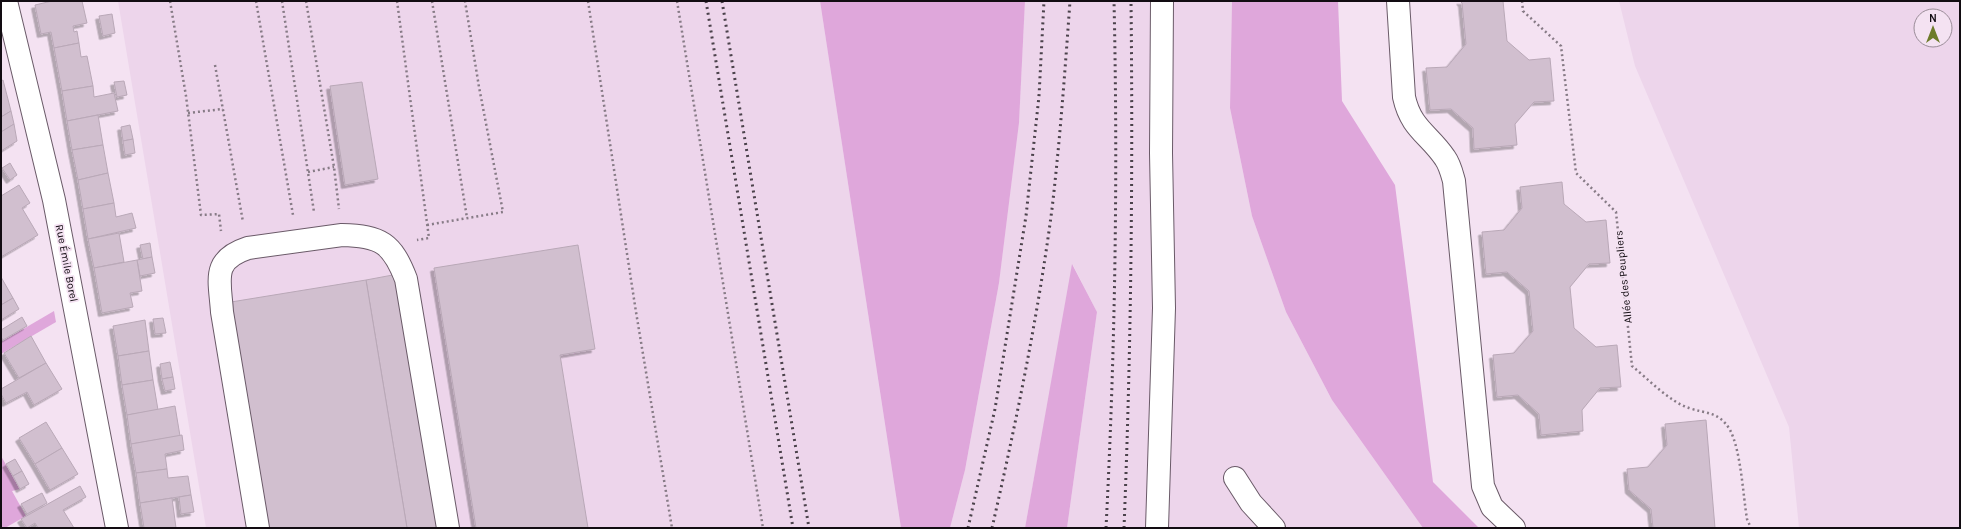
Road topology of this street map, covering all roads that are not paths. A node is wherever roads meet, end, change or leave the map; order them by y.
1 (6, 1) edge
2 (1162, 1) edge
3 (1398, 1) edge
4 (1235, 478) dead end
5 (117, 528) edge
6 (258, 528) edge
7 (448, 528) edge
8 (1156, 528) edge
9 (1274, 528) edge
10 (1514, 528) edge

1 - 5 street, Rue Émile Borel
2 - 8 street
3 - 10 street
4 - 9 street
6 - 7 street

